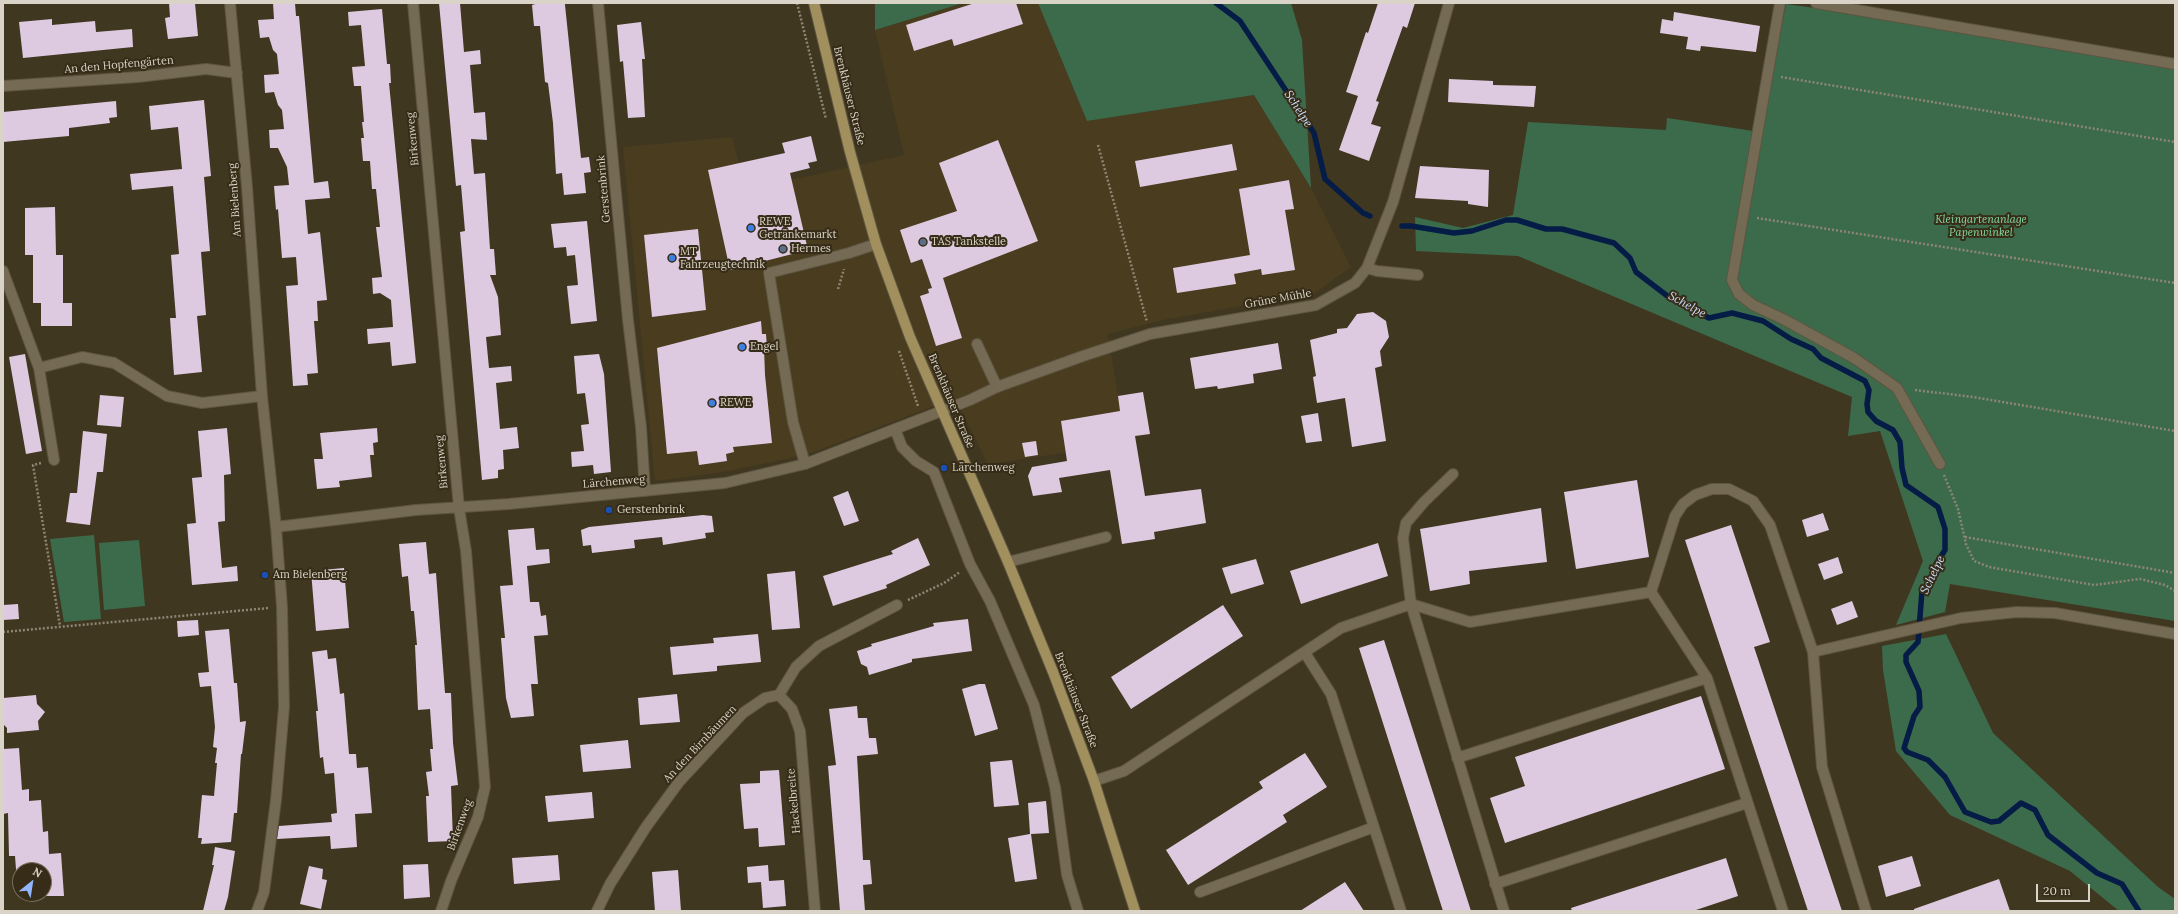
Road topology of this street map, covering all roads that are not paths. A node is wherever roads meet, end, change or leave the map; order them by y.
1 (230, 3) edge
2 (413, 3) edge
3 (598, 3) edge
4 (814, 3) edge
5 (1449, 3) edge
6 (1780, 3) edge
7 (1816, 3) edge
8 (2175, 64) edge
9 (237, 73) junction
10 (3, 86) edge
11 (876, 244) junction
12 (1367, 268) junction
13 (3, 271) edge
14 (1418, 275) dead end
15 (977, 344) dead end
16 (39, 368) junction
17 (997, 387) junction
18 (262, 396) junction
19 (942, 409) junction
20 (895, 429) junction
21 (54, 460) road end
22 (805, 464) junction
23 (1940, 464) road end
24 (1454, 474) dead end
25 (645, 491) junction
26 (459, 508) junction
27 (276, 527) junction
28 (1106, 537) dead end
29 (1008, 562) junction
30 (1651, 592) junction
31 (1411, 604) junction
32 (897, 605) road end
33 (2175, 634) edge
34 (1812, 652) junction
35 (1305, 653) junction
36 (1707, 678) junction
37 (779, 695) junction
38 (1457, 758) junction
39 (1094, 781) junction
40 (1747, 803) junction
41 (1374, 827) junction
42 (1495, 884) junction
43 (1200, 892) dead end
44 (257, 911) edge
45 (441, 911) edge
46 (597, 911) edge
47 (815, 911) edge
48 (1078, 911) edge
49 (1135, 911) edge
50 (1401, 911) edge
51 (1504, 911) edge
52 (1783, 911) edge
53 (1866, 911) edge

1 - 9 street, Am Bielenberg
2 - 26 street, Birkenweg
3 - 25 street, Gerstenbrink
4 - 11 main road, Brenkhäuser Straße
5 - 12 street, Grüne Mühle
6 - 23 street
7 - 8 street
9 - 10 street, An den Hopfengärten
9 - 18 street, Am Bielenberg
11 - 19 main road, Brenkhäuser Straße
11 - 22 street
12 - 14 street
12 - 17 street, Grüne Mühle
13 - 16 street
15 - 17 street
16 - 18 street
16 - 21 street
17 - 19 street, Grüne Mühle
18 - 27 street, Am Bielenberg
19 - 20 street, Lärchenweg
19 - 29 main road, Brenkhäuser Straße
20 - 22 street, Lärchenweg
20 - 48 street
22 - 25 street, Lärchenweg
24 - 31 street
25 - 26 street, Lärchenweg
26 - 27 street, Lärchenweg
26 - 45 street, Birkenweg
27 - 44 street, Am Bielenberg
28 - 29 street
29 - 39 main road, Brenkhäuser Straße
30 - 31 street
30 - 34 street
30 - 36 street
31 - 35 street
31 - 38 street
32 - 37 street
33 - 34 street
34 - 53 street
35 - 39 street
35 - 41 street
36 - 38 street
36 - 40 street
37 - 46 street, An den Birnbäumen
37 - 47 street, Hackelbreite
38 - 42 street
39 - 49 main road, Brenkhäuser Straße
40 - 42 street
40 - 52 street
41 - 43 street
41 - 50 street
42 - 51 street

